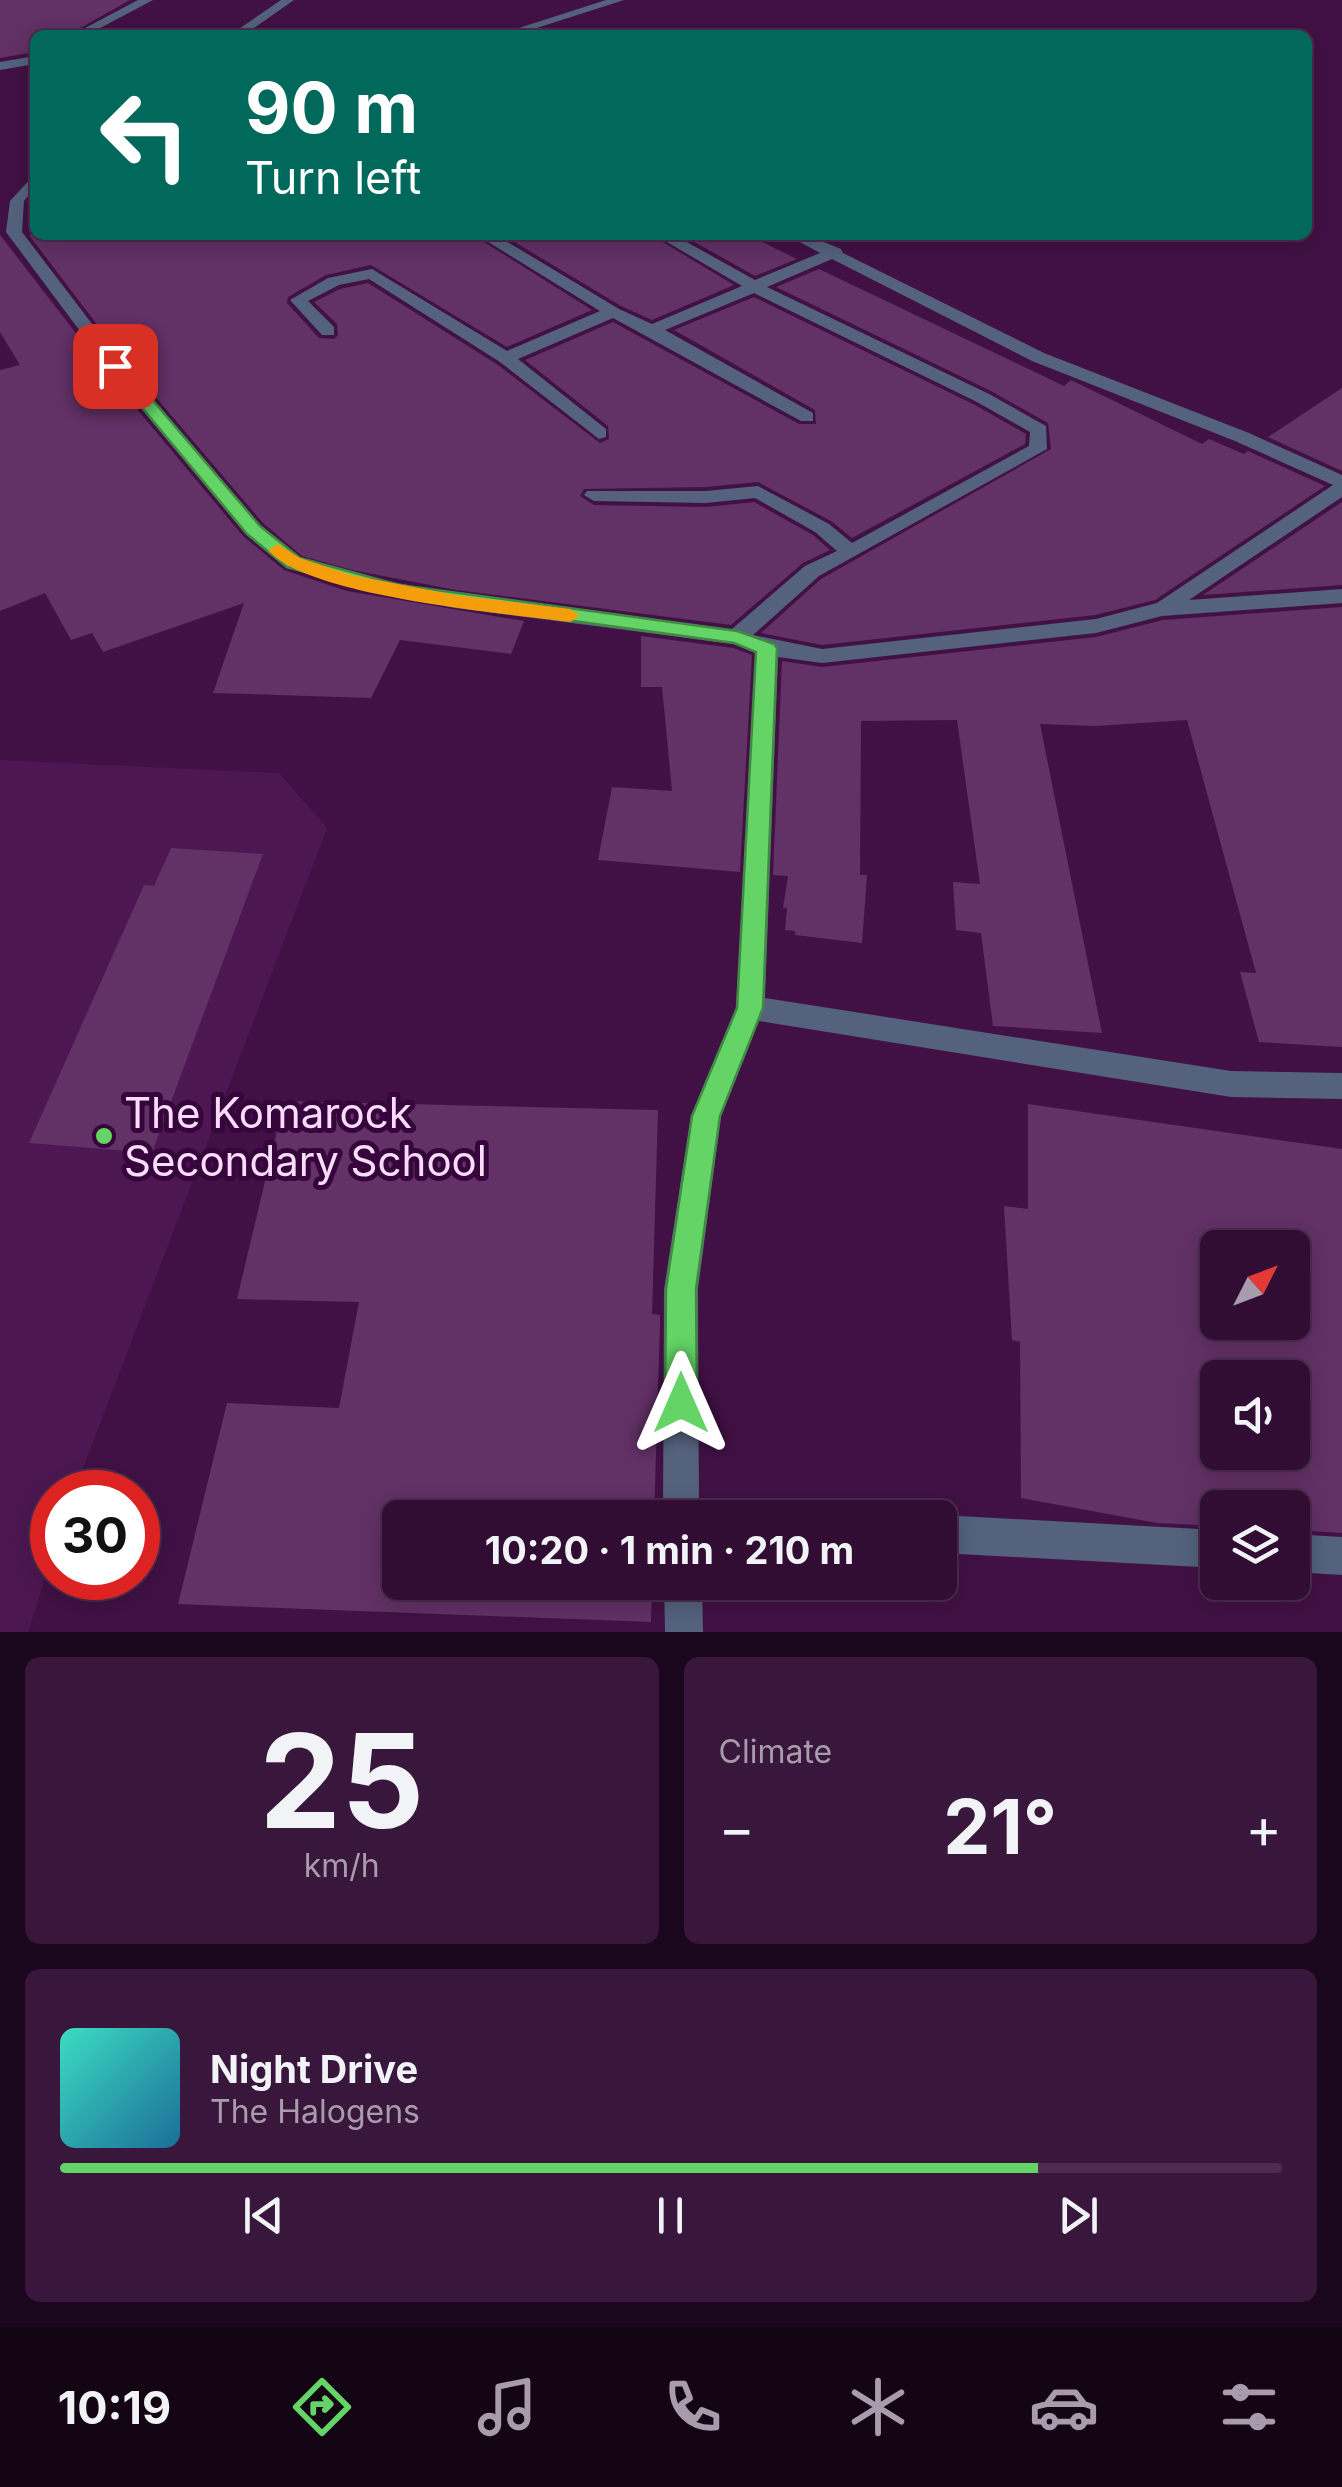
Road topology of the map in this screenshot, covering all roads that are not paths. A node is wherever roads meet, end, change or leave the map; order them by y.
1 (147, 0) edge
2 (288, 0) edge
3 (618, 0) edge
4 (88, 30) edge
5 (243, 30) edge
6 (519, 30) edge
7 (30, 61) edge
8 (0, 66) edge
9 (30, 184) edge
10 (24, 218) edge
11 (493, 240) edge
12 (672, 240) edge
13 (807, 240) edge
14 (836, 252) junction
15 (758, 288) junction
16 (613, 312) junction
17 (652, 330) junction
18 (328, 332) dead end
19 (506, 358) junction
20 (807, 417) dead end
21 (599, 433) dead end
22 (1342, 485) edge
23 (594, 495) dead end
24 (851, 552) junction
25 (1342, 596) edge
26 (1162, 609) junction
27 (737, 637) junction
28 (767, 648) junction
29 (750, 1008) junction
30 (1342, 1086) edge
31 (681, 1500) edge
32 (957, 1535) edge
33 (1200, 1548) edge
34 (1310, 1554) edge
35 (1342, 1556) edge
36 (683, 1600) edge
37 (684, 1632) edge

1 - 4 street
2 - 5 street
3 - 6 street
7 - 8 street
9 - 10 street
10 - 27 street
11 - 16 street
12 - 15 street
13 - 14 street
14 - 15 street
14 - 22 street
15 - 17 street
15 - 24 street
16 - 17 street
16 - 19 street
17 - 20 street
18 - 19 street
19 - 21 street
22 - 26 street
23 - 24 street
24 - 27 street
25 - 26 street
26 - 28 street
27 - 28 street
28 - 29 street
29 - 30 street
29 - 31 street
32 - 33 street
34 - 35 street
36 - 37 street

